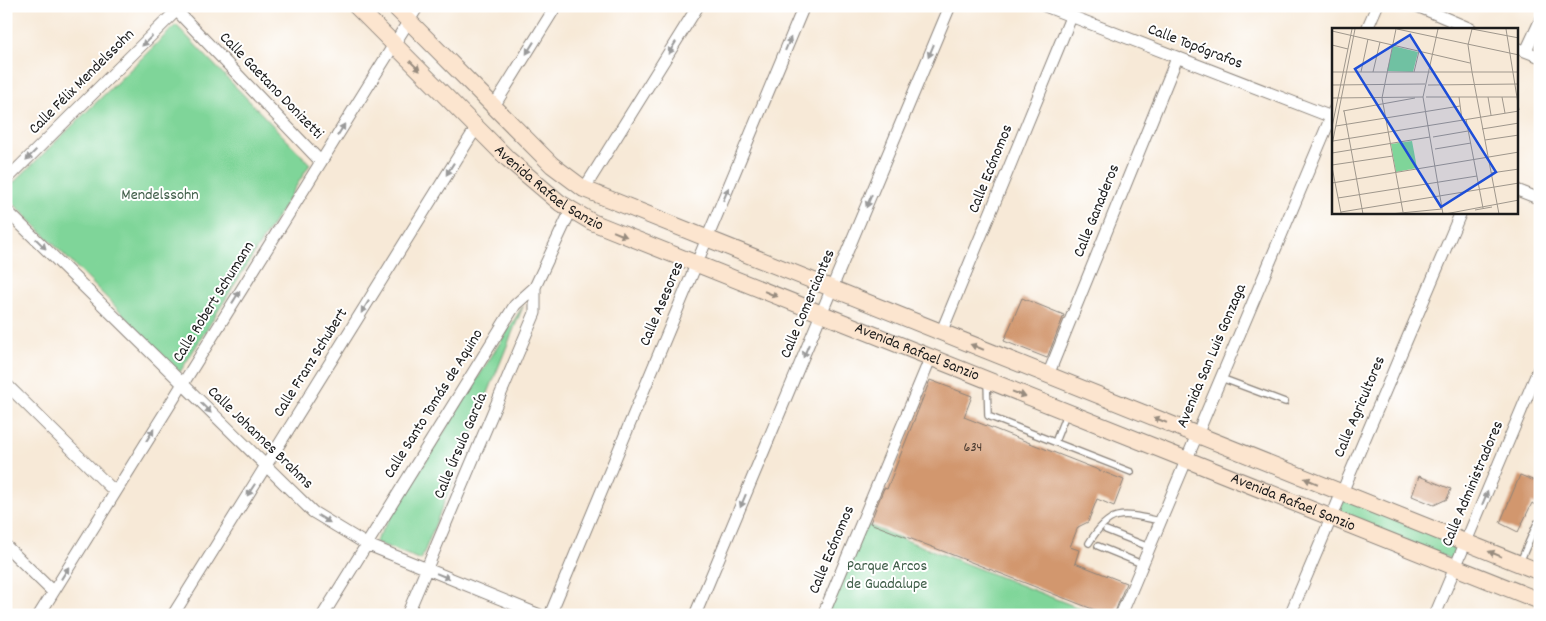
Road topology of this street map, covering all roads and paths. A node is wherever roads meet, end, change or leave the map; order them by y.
1 (356, 6) edge
2 (394, 6) edge
3 (418, 6) edge
4 (556, 6) edge
5 (698, 6) edge
6 (804, 6) edge
7 (1045, 6) edge
8 (1376, 6) edge
9 (1417, 6) edge
10 (948, 7) edge
11 (179, 8) edge
12 (1071, 17) junction
13 (408, 21) junction
14 (1540, 21) edge
15 (1367, 28) edge
16 (1469, 28) edge
17 (394, 45) junction
18 (1522, 50) edge
19 (1540, 57) edge
20 (1177, 58) junction
21 (494, 106) junction
22 (1332, 115) edge
23 (476, 128) junction
24 (321, 162) junction
25 (6, 180) edge
26 (584, 189) junction
27 (1518, 190) edge
28 (1540, 199) edge
29 (6, 210) edge
30 (571, 210) junction
31 (1460, 214) edge
32 (707, 239) junction
33 (696, 264) junction
34 (535, 287) junction
35 (832, 290) junction
36 (822, 314) junction
37 (941, 333) junction
38 (930, 359) junction
39 (1540, 366) edge
40 (1048, 376) junction
41 (1221, 378) junction
42 (987, 381) junction
43 (6, 384) edge
44 (182, 385) junction
45 (1285, 402) dead end
46 (1067, 412) junction
47 (1197, 435) junction
48 (1055, 442) junction
49 (1186, 459) junction
50 (266, 466) junction
51 (1131, 472) dead end
52 (115, 492) junction
53 (1341, 493) junction
54 (1331, 517) junction
55 (1160, 521) junction
56 (1540, 524) edge
57 (1106, 530) dead end
58 (1466, 542) junction
59 (1089, 543) dead end
60 (366, 544) junction
61 (6, 546) edge
62 (1098, 546) dead end
63 (1149, 547) junction
64 (1142, 564) junction
65 (1520, 564) junction
66 (1455, 567) junction
67 (426, 569) junction
68 (1540, 572) edge
69 (53, 592) junction
70 (1540, 601) edge
71 (39, 615) edge
72 (173, 615) edge
73 (323, 615) edge
74 (407, 615) edge
75 (540, 615) edge
76 (550, 615) edge
77 (695, 615) edge
78 (823, 615) edge
79 (1121, 615) edge
80 (1290, 615) edge
81 (1435, 615) edge

1 - 17 main road, Avenida Rafael Sanzio
2 - 13 main road, Avenida Rafael Sanzio
3 - 13 street, Calle Robert Schumann
4 -> 21 street
5 -> 26 street
32 -> 6 street, Calle Asesores
7 - 12 street, Calle Topógrafos
8 - 15 street
9 - 16 street
10 -> 35 street, Calle Comerciantes
11 - 24 street, Calle Gaetano Donizetti
11 -> 25 street, Calle Félix Mendelssohn
12 - 20 street, Calle Topógrafos
12 - 37 street, Calle Ecónomos
13 - 17 street, Calle Robert Schumann
13 - 21 main road, Avenida Rafael Sanzio
14 - 18 street
17 -> 23 main road, Avenida Rafael Sanzio
24 -> 17 street, Calle Robert Schumann
18 - 19 street
20 - 22 street, Calle Topógrafos
20 - 40 street, Calle Ganaderos
21 - 26 main road, Avenida Rafael Sanzio
22 - 41 street, Avenida San Luis Gonzaga
23 - 30 main road, Avenida Rafael Sanzio
23 -> 50 street, Calle Franz Schubert
44 -> 24 street, Calle Robert Schumann
26 - 32 main road, Avenida Rafael Sanzio
27 - 28 street
29 -> 44 street, Calle Johannes Brahms
30 -> 33 main road, Avenida Rafael Sanzio
30 - 34 street, Calle Santo Tomás de Aquino
31 - 53 street, Calle Agricultores
32 - 33 street, Calle Asesores
32 - 35 main road, Avenida Rafael Sanzio
33 -> 36 main road, Avenida Rafael Sanzio
33 - 76 street, Calle Asesores
34 - 60 street, Calle Santo Tomás de Aquino
34 - 67 street, Calle Úrsulo García
35 - 36 street, Calle Comerciantes
35 - 37 main road, Avenida Rafael Sanzio
36 - 38 main road, Avenida Rafael Sanzio
36 -> 77 street, Calle Comerciantes
40 -> 37 main road, Avenida Rafael Sanzio
38 - 42 main road, Avenida Rafael Sanzio
38 - 78 street, Calle Ecónomos
58 -> 39 street, Calle Administradores
47 -> 40 main road, Avenida Rafael Sanzio
41 - 45 lane
41 - 47 street, Avenida San Luis Gonzaga
42 -> 46 main road, Avenida Rafael Sanzio
42 - 48 lane
43 - 52 street
44 -> 50 street, Calle Johannes Brahms
52 -> 44 street, Calle Robert Schumann
46 - 48 lane
46 - 49 main road, Avenida Rafael Sanzio
47 - 49 street, Avenida San Luis Gonzaga
53 -> 47 main road, Avenida Rafael Sanzio
48 - 51 lane
49 - 54 main road, Avenida Rafael Sanzio
49 - 55 street, Avenida San Luis Gonzaga
50 -> 60 street, Calle Johannes Brahms
50 -> 72 street, Calle Franz Schubert
69 -> 52 street, Calle Robert Schumann
53 - 54 street, Calle Agricultores
53 - 58 main road, Avenida Rafael Sanzio
54 - 66 main road, Avenida Rafael Sanzio
54 - 80 street, Calle Agricultores
55 - 59 lane
55 - 63 street, Avenida San Luis Gonzaga
56 - 65 lane
57 - 63 lane
65 -> 58 main road, Avenida Rafael Sanzio
58 - 66 street, Calle Administradores
60 - 67 street, Calle Johannes Brahms
60 - 73 street, Calle Santo Tomás de Aquino
61 - 69 street
62 - 64 lane
63 - 64 street, Avenida San Luis Gonzaga
64 - 79 street, Avenida San Luis Gonzaga
65 - 68 main road, Avenida Rafael Sanzio
66 - 70 main road, Avenida Rafael Sanzio
66 - 81 street, Calle Administradores
67 - 74 street, Calle Úrsulo García
67 -> 75 street, Calle Johannes Brahms
69 - 71 street, Calle Robert Schumann

